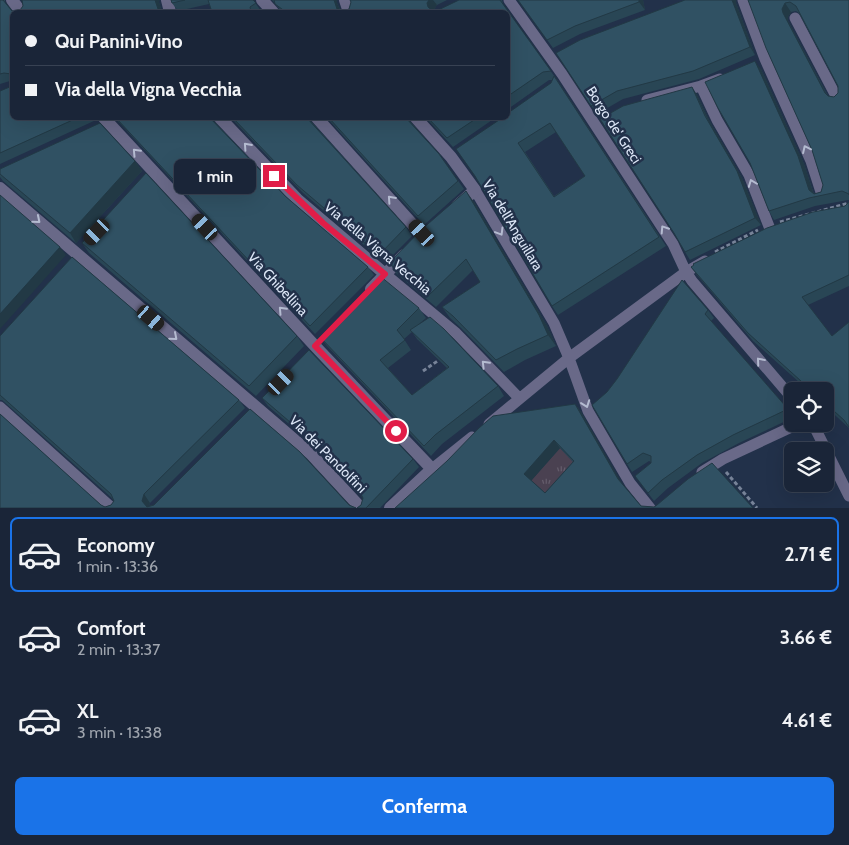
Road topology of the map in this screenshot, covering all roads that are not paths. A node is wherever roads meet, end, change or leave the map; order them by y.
1 (509, 0) edge
2 (743, 0) edge
3 (795, 18) edge
4 (729, 75) edge
5 (701, 86) junction
6 (837, 98) edge
7 (633, 103) edge
8 (106, 120) edge
9 (222, 120) edge
10 (319, 120) edge
11 (418, 120) edge
12 (96, 128) edge
13 (153, 171) junction
14 (142, 182) edge
15 (0, 188) edge
16 (475, 190) junction
17 (822, 195) edge
18 (445, 217) edge
19 (770, 229) edge
20 (86, 244) edge
21 (719, 254) edge
22 (74, 257) junction
23 (686, 272) junction
24 (385, 274) junction
25 (363, 297) edge
26 (318, 342) junction
27 (305, 356) edge
28 (570, 358) junction
29 (784, 388) edge
30 (267, 396) edge
31 (519, 398) junction
32 (0, 407) edge
33 (252, 411) junction
34 (784, 431) edge
35 (816, 432) edge
36 (432, 469) junction
37 (695, 476) edge
38 (849, 496) edge
39 (657, 506) edge
40 (112, 508) edge
41 (361, 508) edge
42 (390, 508) edge

23 -> 1 street, Borgo de' Greci
17 -> 2 street
3 - 6 street
4 - 5 street
5 - 7 street
19 -> 5 street
8 - 12 street
13 -> 8 street, Via Ghibellina
24 -> 9 street, Via della Vigna Vecchia
24 -> 10 street
11 - 16 street, Via dell'Anguillara
13 - 14 street
26 -> 13 street, Via Ghibellina
15 -> 22 street, Via dei Pandolfini
16 - 18 street
16 -> 28 street, Via dell'Anguillara
20 - 22 street
21 - 23 street
22 -> 33 street, Via dei Pandolfini
23 - 28 street
29 -> 23 street, Borgo de' Greci
24 - 25 street
31 -> 24 street, Via della Vigna Vecchia
26 - 27 street
26 - 36 street, Via Ghibellina
28 - 31 street
28 -> 39 street, Via dell'Anguillara
30 - 33 street
31 - 36 street
32 - 40 street
33 - 41 street, Via dei Pandolfini
34 - 37 street
35 - 38 street
36 - 42 street

